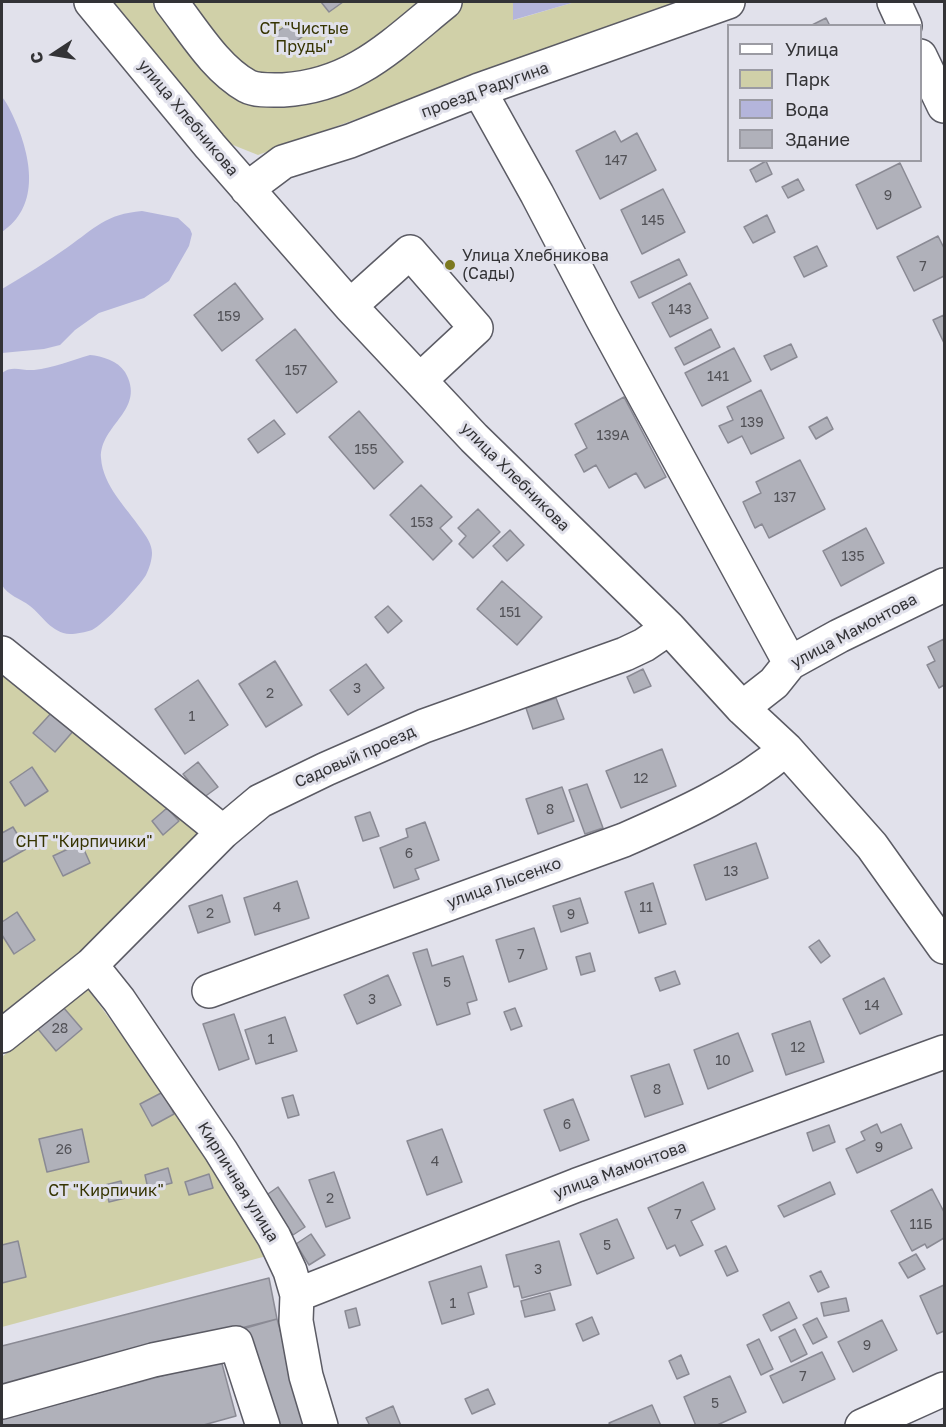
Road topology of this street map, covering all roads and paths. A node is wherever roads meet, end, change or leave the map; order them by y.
1 (91, 2) edge
2 (171, 2) edge
3 (445, 2) edge
4 (728, 2) edge
5 (894, 2) edge
6 (904, 24) edge
7 (922, 58) edge
8 (479, 90) junction
9 (945, 106) edge
10 (247, 189) junction
11 (350, 306) junction
12 (420, 380) junction
13 (945, 585) edge
14 (669, 628) junction
15 (2, 653) edge
16 (790, 663) junction
17 (742, 708) junction
18 (786, 749) junction
19 (223, 832) junction
20 (945, 947) edge
21 (91, 965) junction
22 (209, 992) dead end
23 (2, 1036) edge
24 (945, 1052) edge
25 (297, 1295) junction
26 (945, 1389) edge
27 (2, 1402) edge
28 (257, 1424) edge
29 (321, 1425) edge
30 (862, 1425) edge

1 - 10 street, улица Хлебникова
2 - 3 street
4 - 8 street, проезд Радугина
5 - 6 street
7 - 9 street
8 - 10 street, проезд Радугина
8 - 16 street
10 - 11 street, улица Хлебникова
11 - 12 street, улица Хлебникова
11 - 12 street
12 - 14 street, улица Хлебникова
13 - 16 street, улица Мамонтова
14 - 17 street, улица Хлебникова
14 - 19 street, Садовый проезд
15 - 19 street
16 - 17 street, улица Мамонтова
17 - 18 street, улица Хлебникова
18 - 20 street, улица Хлебникова
18 - 22 street, улица Лысенко
19 - 21 street, Садовый проезд
21 - 23 street, Садовый проезд
21 - 25 street, Кирпичная улица
24 - 25 street, улица Мамонтова
25 - 29 street, Кирпичная улица
26 - 30 street
27 - 28 street

